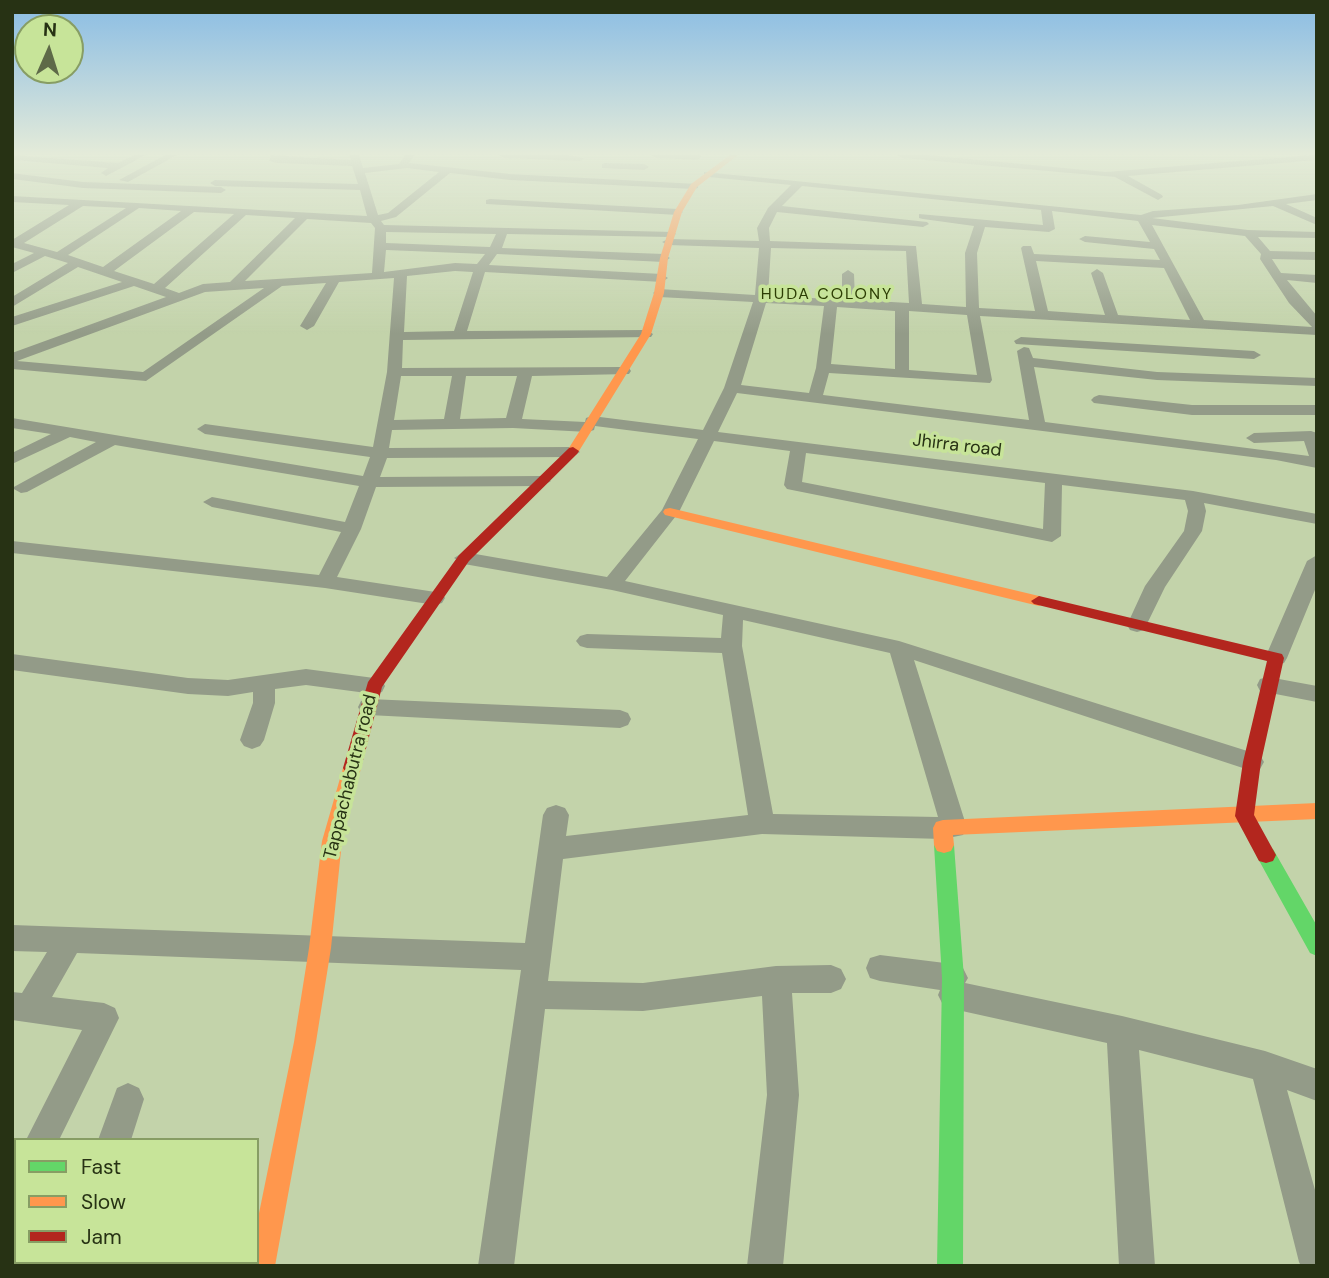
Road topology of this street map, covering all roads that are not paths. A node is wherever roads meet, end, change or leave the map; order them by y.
1 (60, 215) edge
2 (122, 215) edge
3 (183, 215) edge
4 (240, 215) edge
5 (276, 215) edge
6 (371, 215) edge
7 (393, 215) edge
8 (677, 215) edge
9 (770, 215) edge
10 (856, 215) edge
11 (924, 215) edge
12 (1047, 215) edge
13 (1113, 215) edge
14 (1151, 215) edge
15 (1300, 215) edge
16 (304, 216) junction
17 (1142, 218) junction
18 (923, 220) junction
19 (1317, 222) edge
20 (980, 223) junction
21 (377, 224) junction
22 (503, 232) junction
23 (1248, 233) junction
24 (1317, 235) edge
25 (1085, 239) dead end
26 (14, 243) edge
27 (668, 244) junction
28 (765, 244) junction
29 (381, 246) junction
30 (1158, 246) junction
31 (912, 248) junction
32 (495, 249) junction
33 (42, 253) junction
34 (1266, 254) junction
35 (60, 256) junction
36 (1317, 256) edge
37 (76, 263) junction
38 (1166, 264) junction
39 (481, 267) junction
40 (12, 269) edge
41 (106, 271) junction
42 (401, 273) junction
43 (1097, 273) dead end
44 (848, 274) dead end
45 (378, 276) junction
46 (1278, 276) junction
47 (335, 279) junction
48 (1317, 279) edge
49 (281, 281) junction
50 (133, 282) junction
51 (235, 284) junction
52 (661, 285) junction
53 (156, 289) junction
54 (176, 296) junction
55 (761, 299) junction
56 (1294, 300) junction
57 (1317, 301) edge
58 (12, 303) edge
59 (831, 304) junction
60 (849, 305) junction
61 (909, 309) junction
62 (973, 313) junction
63 (1014, 315) junction
64 (1043, 317) junction
65 (1113, 320) junction
66 (12, 322) edge
67 (1199, 324) junction
68 (1317, 324) edge
69 (307, 326) dead end
70 (1231, 326) junction
71 (1317, 331) edge
72 (646, 334) junction
73 (398, 336) junction
74 (459, 336) junction
75 (1021, 341) junction
76 (1254, 355) junction
77 (12, 359) edge
78 (1027, 362) junction
79 (12, 365) edge
80 (823, 368) junction
81 (460, 370) junction
82 (526, 370) junction
83 (624, 371) junction
84 (394, 372) junction
85 (902, 374) junction
86 (1275, 382) junction
87 (1317, 382) edge
88 (732, 388) junction
89 (815, 398) junction
90 (1099, 400) dead end
91 (1317, 410) edge
92 (513, 423) junction
93 (590, 424) junction
94 (14, 425) edge
95 (385, 425) junction
96 (451, 425) junction
97 (1038, 426) junction
98 (205, 429) dead end
99 (66, 433) junction
100 (705, 436) junction
101 (1314, 436) edge
102 (1254, 438) dead end
103 (112, 440) junction
104 (799, 447) junction
105 (572, 452) junction
106 (380, 453) junction
107 (1317, 456) edge
108 (12, 459) edge
109 (1317, 463) edge
110 (1054, 479) junction
111 (542, 481) junction
112 (369, 482) junction
113 (21, 488) dead end
114 (1193, 496) junction
115 (212, 502) dead end
116 (670, 512) junction
117 (1317, 519) edge
118 (352, 529) junction
119 (12, 547) edge
120 (464, 558) junction
121 (1317, 561) edge
122 (326, 582) junction
123 (612, 584) junction
124 (435, 598) junction
125 (733, 612) junction
126 (1137, 625) junction
127 (587, 641) dead end
128 (731, 646) junction
129 (899, 648) junction
130 (1276, 658) junction
131 (12, 662) edge
132 (264, 681) junction
133 (1268, 685) junction
134 (1317, 694) edge
135 (371, 697) junction
136 (620, 719) dead end
137 (251, 740) dead end
138 (1252, 762) junction
139 (1317, 811) edge
140 (556, 815) dead end
141 (1244, 816) junction
142 (762, 824) junction
143 (949, 828) junction
144 (552, 849) junction
145 (1314, 937) edge
146 (12, 938) edge
147 (69, 941) junction
148 (320, 948) junction
149 (538, 957) junction
150 (880, 968) dead end
151 (831, 979) dead end
152 (776, 980) junction
153 (953, 987) junction
154 (533, 995) junction
155 (21, 1007) edge
156 (1122, 1031) junction
157 (1265, 1067) junction
158 (1317, 1085) edge
159 (128, 1099) dead end
160 (43, 1138) edge
161 (115, 1138) edge
162 (1317, 1262) edge
163 (218, 1264) edge
164 (240, 1266) edge
165 (262, 1266) edge
166 (496, 1266) edge
167 (765, 1266) edge
168 (950, 1266) edge
169 (1137, 1266) edge

1 - 26 street
2 - 35 street
3 - 41 street
4 - 53 street
5 - 16 street
6 - 21 street
7 - 21 street
8 - 27 main road, Tappachabutra road
9 - 28 street
10 - 18 street
11 - 18 street
12 - 20 street
13 - 17 street
14 - 17 street
15 - 19 street
16 - 21 street
16 - 51 street
17 - 23 street
17 - 30 street
18 - 20 street
18 - 31 street
20 - 62 street
21 - 22 street
21 - 29 street
22 - 27 street
22 - 32 street
23 - 24 street
23 - 34 street
25 - 30 street
26 - 33 street
27 - 28 street
27 - 32 street
27 - 52 main road, Tappachabutra road
28 - 31 street
28 - 55 street
29 - 32 street
29 - 45 street
30 - 38 street
31 - 61 street
32 - 39 street
33 - 35 street
33 - 40 street
34 - 36 street
34 - 46 street
35 - 37 street
37 - 41 street
37 - 58 street
38 - 64 street
38 - 67 street
39 - 42 street
39 - 52 street
39 - 74 street
41 - 50 street
42 - 45 street
42 - 73 street
43 - 65 street
44 - 60 street
45 - 47 street
46 - 48 street
46 - 56 street
47 - 49 street
47 - 69 street
49 - 51 street
49 - 79 street
50 - 53 street
50 - 66 street
51 - 54 street
52 - 55 street
52 - 72 main road, Tappachabutra road
53 - 54 street
54 - 77 street
55 - 59 street
55 - 88 street
56 - 57 street
56 - 68 street
59 - 60 street
59 - 80 street
60 - 61 street
61 - 62 street
61 - 85 street
62 - 63 street
62 - 85 street
63 - 64 street
63 - 75 street
64 - 65 street
65 - 67 street
67 - 70 street
70 - 71 street
70 - 76 street
72 - 74 street
72 - 83 main road, Tappachabutra road
73 - 74 street
73 - 84 street
75 - 76 street
75 - 78 street
76 - 86 street
78 - 86 street
78 - 97 street
80 - 85 street
80 - 89 street
81 - 82 street
81 - 84 street
81 - 96 street
82 - 83 street
82 - 92 street
83 - 93 main road, Tappachabutra road
84 - 95 street
86 - 87 street
88 - 89 street
88 - 100 street
89 - 97 street
90 - 91 street
92 - 93 street, Jhirra road
92 - 96 street, Jhirra road
93 - 100 street, Jhirra road
93 - 105 main road, Tappachabutra road
94 - 99 street
95 - 96 street, Jhirra road
95 - 106 street
97 - 109 street
98 - 106 street
99 - 103 street
99 - 108 street
100 - 104 street, Jhirra road
100 - 116 street
101 - 102 street
101 - 107 street
103 - 112 street
103 - 113 street
104 - 110 street, Jhirra road
104 - 110 street
105 - 106 street
105 - 111 main road, Tappachabutra road
106 - 112 street
110 - 114 street, Jhirra road
111 - 112 street
111 - 120 main road, Tappachabutra road
112 - 118 street
114 - 117 street, Jhirra road
114 - 126 street
115 - 118 street
116 - 123 street
116 - 126 main road
118 - 122 street
119 - 122 street
120 - 123 street
120 - 124 main road, Tappachabutra road
121 - 130 street
122 - 124 street
123 - 125 street
124 - 135 main road, Tappachabutra road
125 - 128 street
125 - 129 street
126 - 130 main road
127 - 128 street
128 - 142 street
129 - 138 street
129 - 143 street
130 - 133 main road
131 - 132 street
132 - 135 street
132 - 137 street
133 - 134 street
133 - 138 main road
135 - 136 street
135 - 148 main road, Tappachabutra road
138 - 141 main road
139 - 141 main road
140 - 144 street
141 - 143 main road
141 - 145 main road
142 - 143 street
142 - 144 street
143 - 153 main road
144 - 149 street
146 - 147 street
147 - 148 street
147 - 155 street
148 - 149 street
148 - 165 main road, Tappachabutra road
149 - 154 street
150 - 153 street
151 - 152 street
152 - 154 street
152 - 167 street
153 - 156 street
153 - 168 main road
154 - 166 street
155 - 160 street
156 - 157 street
156 - 169 street
157 - 158 street
157 - 162 street
159 - 161 street
163 - 164 street

